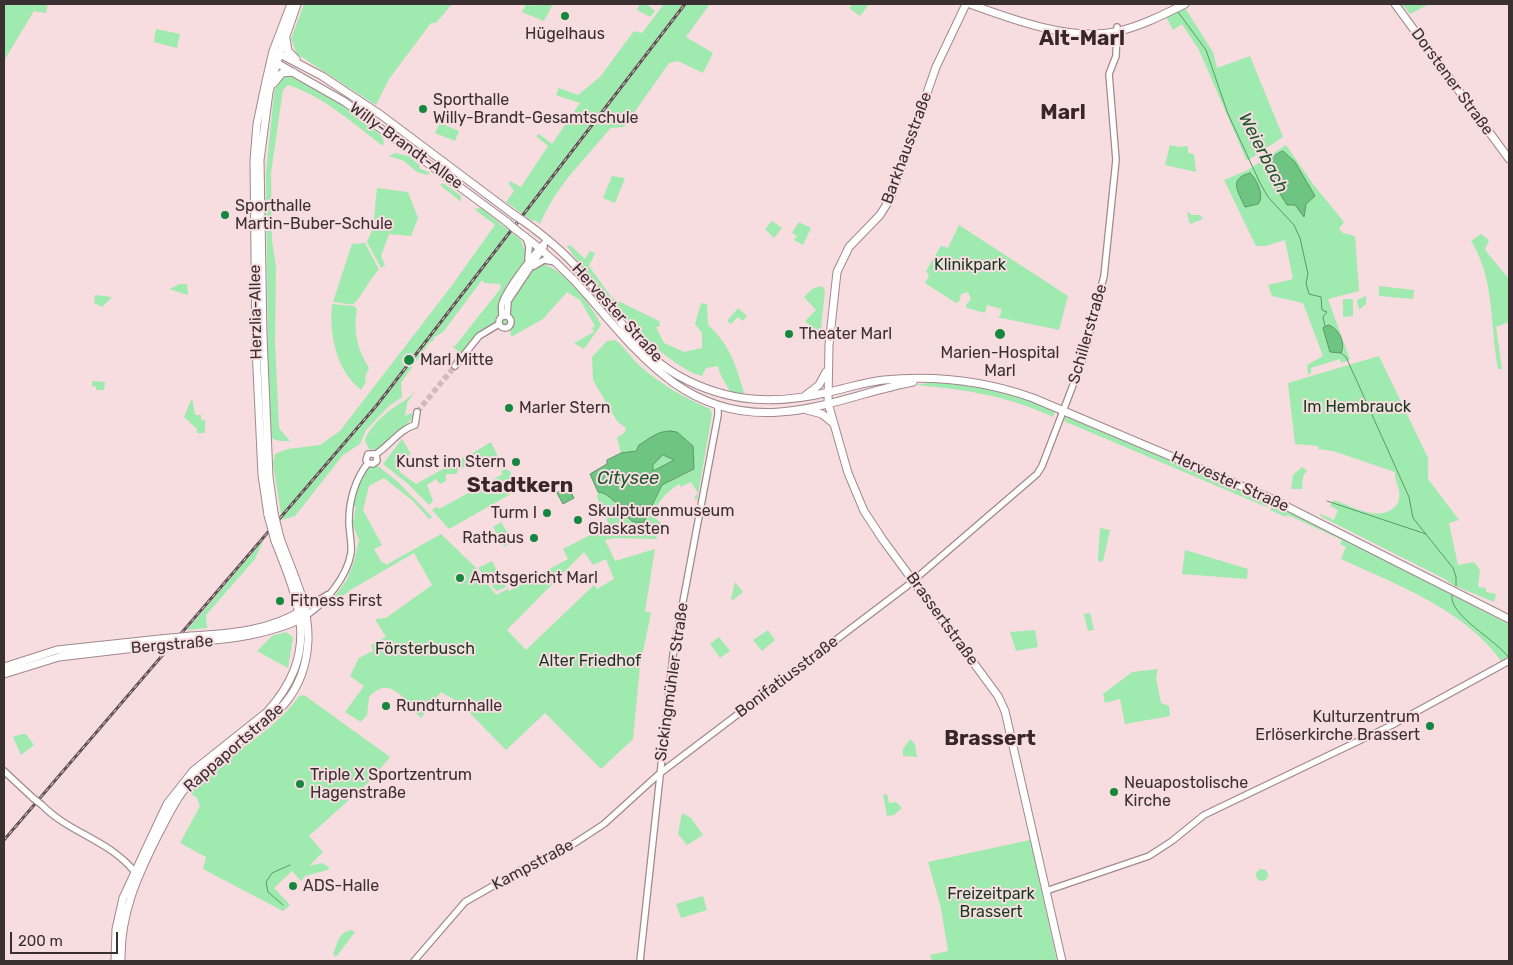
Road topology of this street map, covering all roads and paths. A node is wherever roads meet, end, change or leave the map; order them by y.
1 (291, 4) edge
2 (297, 4) edge
3 (968, 4) edge
4 (1176, 4) edge
5 (1185, 4) edge
6 (1395, 4) edge
7 (1117, 29) junction
8 (285, 36) junction
9 (276, 52) junction
10 (274, 61) junction
11 (300, 74) junction
12 (317, 74) junction
13 (269, 92) junction
14 (1509, 159) edge
15 (513, 214) joint
16 (526, 237) junction
17 (548, 240) junction
18 (538, 247) junction
19 (528, 261) junction
20 (556, 262) junction
21 (532, 267) junction
22 (835, 283) joint
23 (504, 316) junction
24 (499, 324) junction
25 (455, 366) tunnel mouth
26 (828, 372) junction
27 (938, 379) junction
28 (845, 388) junction
29 (827, 393) junction
30 (802, 398) junction
31 (828, 403) junction
32 (718, 406) junction
33 (804, 410) junction
34 (1064, 410) junction
35 (417, 412) tunnel mouth
36 (834, 423) junction
37 (271, 514) junction
38 (278, 540) junction
39 (913, 580) junction
40 (303, 613) junction
41 (292, 615) junction
42 (1509, 619) edge
43 (192, 639) junction
44 (161, 642) junction
45 (1508, 662) edge
46 (4, 668) edge
47 (4, 674) edge
48 (662, 756) junction
49 (673, 764) junction
50 (4, 771) edge
51 (660, 774) junction
52 (646, 785) junction
53 (658, 791) junction
54 (134, 871) junction
55 (1046, 891) junction
56 (115, 961) edge
57 (121, 961) edge
58 (414, 961) edge
59 (640, 961) edge
60 (1062, 961) edge

1 - 9 main road, Herzlia-Allee
2 - 8 main road, Herzlia-Allee
3 - 7 main road
3 - 22 main road, Barkhausstraße
4 - 7 main road
5 - 7 main road
6 - 14 main road, Dorstener Straße
7 - 34 street, Schillerstraße
8 - 9 main road, Herzlia-Allee
8 - 12 main road
9 - 10 main road, Herzlia-Allee
9 - 12 main road, Willy-Brandt-Allee
10 - 11 main road, Willy-Brandt-Allee
10 - 13 main road, Herzlia-Allee
10 - 37 main road, Herzlia-Allee
11 - 13 main road
11 - 16 main road, Willy-Brandt-Allee, bridge
12 - 15 main road, Willy-Brandt-Allee
13 - 37 main road, Herzlia-Allee
15 - 17 main road, Hervester Straße, bridge
16 - 18 main road, Willy-Brandt-Allee
16 - 19 street
17 - 18 street
17 - 30 main road, Hervester Straße
18 - 19 street
18 - 20 main road, Hervester Straße
18 - 21 street
19 - 23 street
20 - 21 street
20 - 32 main road, Hervester Straße
21 - 23 street
22 - 26 main road, Brassertstraße
23 - 24 street
23 - 24 street
24 - 25 street
26 - 28 main road
26 - 29 main road, Brassertstraße
26 - 30 main road
27 - 28 main road, Hervester Straße
27 - 31 main road, Hervester Straße
27 - 34 main road, Hervester Straße
28 - 29 main road, Hervester Straße
29 - 30 main road, Hervester Straße
29 - 31 main road, Brassertstraße
31 - 33 main road, Hervester Straße
31 - 36 main road, Brassertstraße
32 - 33 main road, Hervester Straße
32 - 48 street, Sickingmühler Straße
33 - 36 main road
34 - 39 street, Schillerstraße
34 - 42 main road, Hervester Straße
35 - 40 street, Bergstraße
36 - 39 main road, Brassertstraße
37 - 38 main road, Herzlia-Allee, bridge
38 - 40 main road, Herzlia-Allee
38 - 41 main road
39 - 49 street, Bonifatiusstraße
39 - 55 main road, Brassertstraße
40 - 41 main road, Bergstraße
40 - 43 main road, Bergstraße
40 - 54 main road, Rappaportstraße
40 - 57 main road, Rappaportstraße
41 - 43 main road, Bergstraße
43 - 44 main road, Bergstraße, bridge
44 - 46 main road, Bergstraße
44 - 47 main road, Bergstraße
45 - 55 street
48 - 49 street
48 - 51 street, Sickingmühler Straße
49 - 51 street, Bonifatiusstraße
50 - 54 street, bridge
51 - 52 street, Kampstraße
51 - 53 street, Sickingmühler Straße
52 - 53 street
52 - 58 street, Kampstraße
53 - 59 street, Sickingmühler Straße
54 - 56 main road, Rappaportstraße
55 - 60 main road, Brassertstraße

